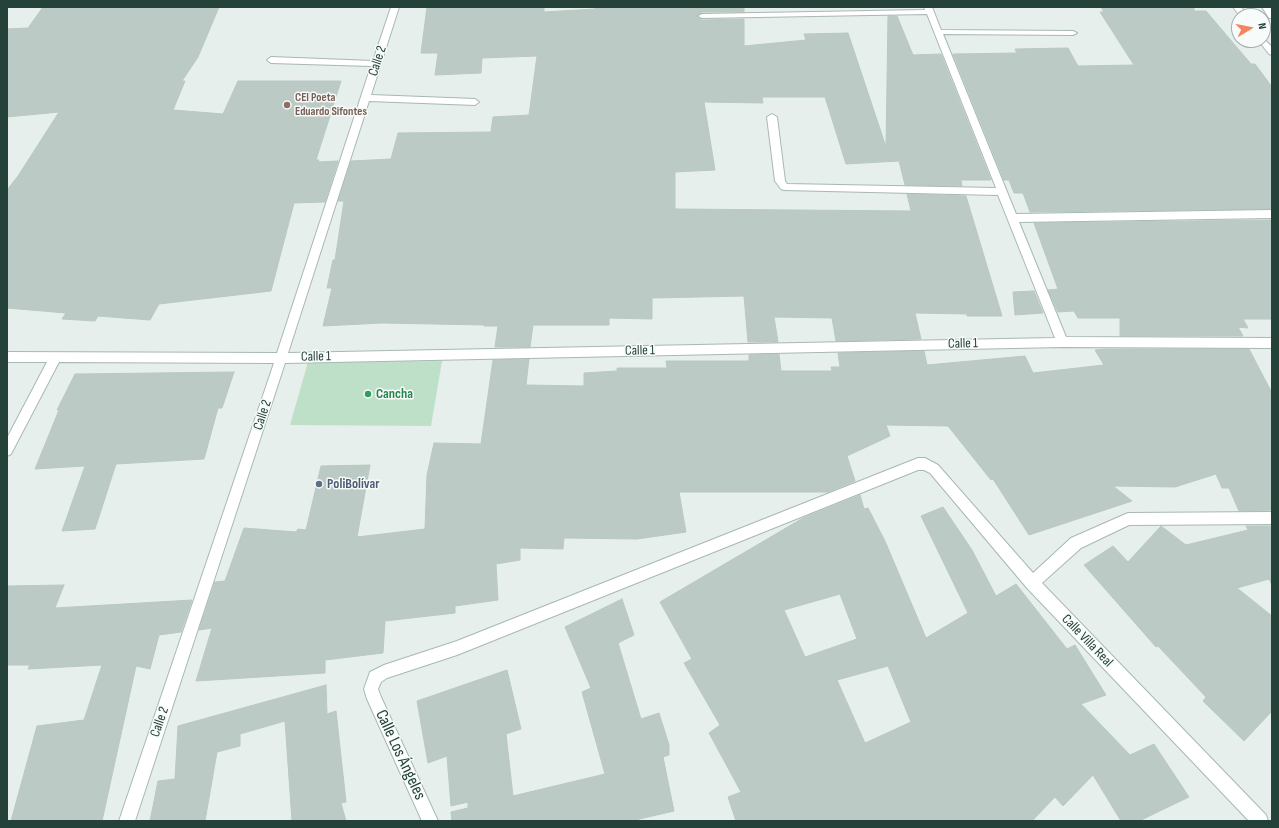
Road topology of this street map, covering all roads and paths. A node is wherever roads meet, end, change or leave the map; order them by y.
1 (395, 7) edge
2 (1266, 7) edge
3 (929, 9) edge
4 (702, 16) dead end
5 (1272, 16) edge
6 (938, 32) junction
7 (1073, 33) dead end
8 (271, 60) dead end
9 (377, 64) junction
10 (366, 98) junction
11 (475, 102) dead end
12 (772, 117) dead end
13 (1002, 192) junction
14 (1272, 214) edge
15 (1013, 218) junction
16 (1062, 342) junction
17 (1272, 343) edge
18 (7, 358) edge
19 (55, 358) junction
20 (282, 358) junction
21 (7, 450) edge
22 (1272, 518) edge
23 (1032, 583) junction
24 (371, 689) joint
25 (127, 821) edge
26 (430, 821) edge
27 (1260, 821) edge

1 - 9 street, Calle 2
2 - 5 street
3 - 4 street
3 - 6 street
6 - 7 street
6 - 13 street
8 - 9 street
9 - 10 street, Calle 2
10 - 11 street
10 - 20 street, Calle 2
12 - 13 street
13 - 15 street
14 - 15 street
15 - 16 street
16 - 17 street, Calle 1
16 - 20 street, Calle 1
18 - 19 street, Calle 1
19 - 20 street, Calle 1
19 - 21 street
20 - 25 street, Calle 2
22 - 23 street
23 - 24 street, Calle Villa Real
23 - 27 street, Calle Villa Real
24 - 26 street, Calle Los Ángeles

